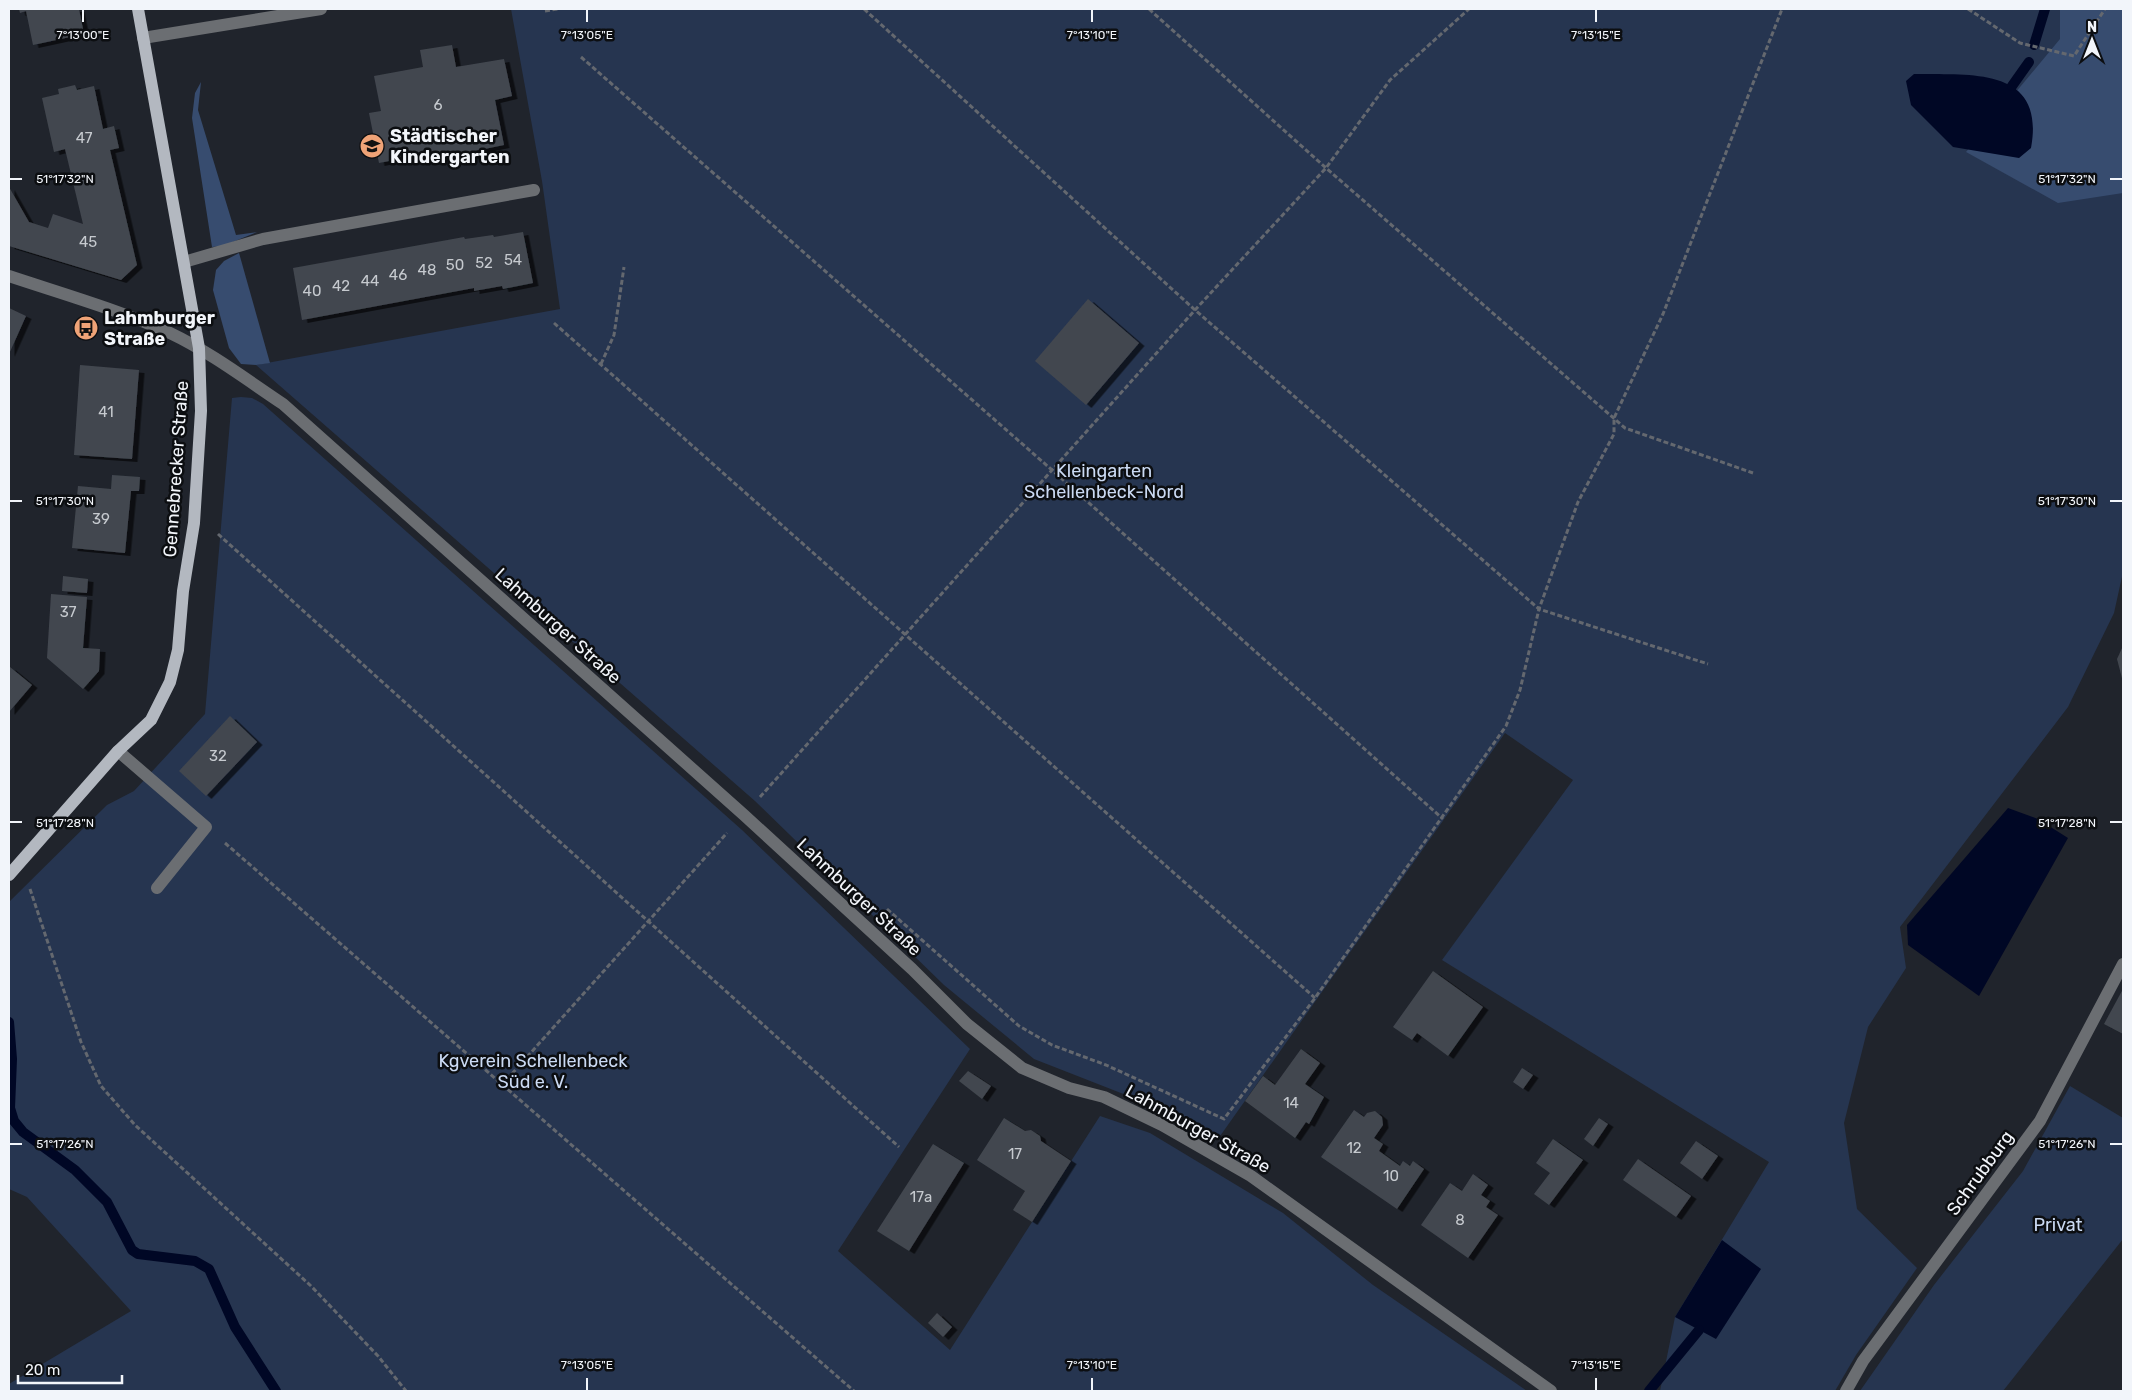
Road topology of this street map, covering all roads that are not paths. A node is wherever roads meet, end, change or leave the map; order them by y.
1 (138, 9) edge
2 (321, 9) edge
3 (143, 38) junction
4 (534, 190) dead end
5 (184, 262) junction
6 (9, 276) edge
7 (199, 348) junction
8 (118, 751) junction
9 (9, 875) edge
10 (157, 888) dead end
11 (2123, 964) edge
12 (1551, 1391) edge
13 (1846, 1391) edge

1 - 3 main road, Gennebrecker Straße
2 - 3 street
3 - 5 main road, Gennebrecker Straße
4 - 5 street
5 - 7 main road, Gennebrecker Straße
6 - 7 street, Lahmburger Straße
7 - 8 main road, Gennebrecker Straße
7 - 12 street, Lahmburger Straße
8 - 9 main road, Gennebrecker Straße
8 - 10 street
11 - 13 street, Schrubburg

